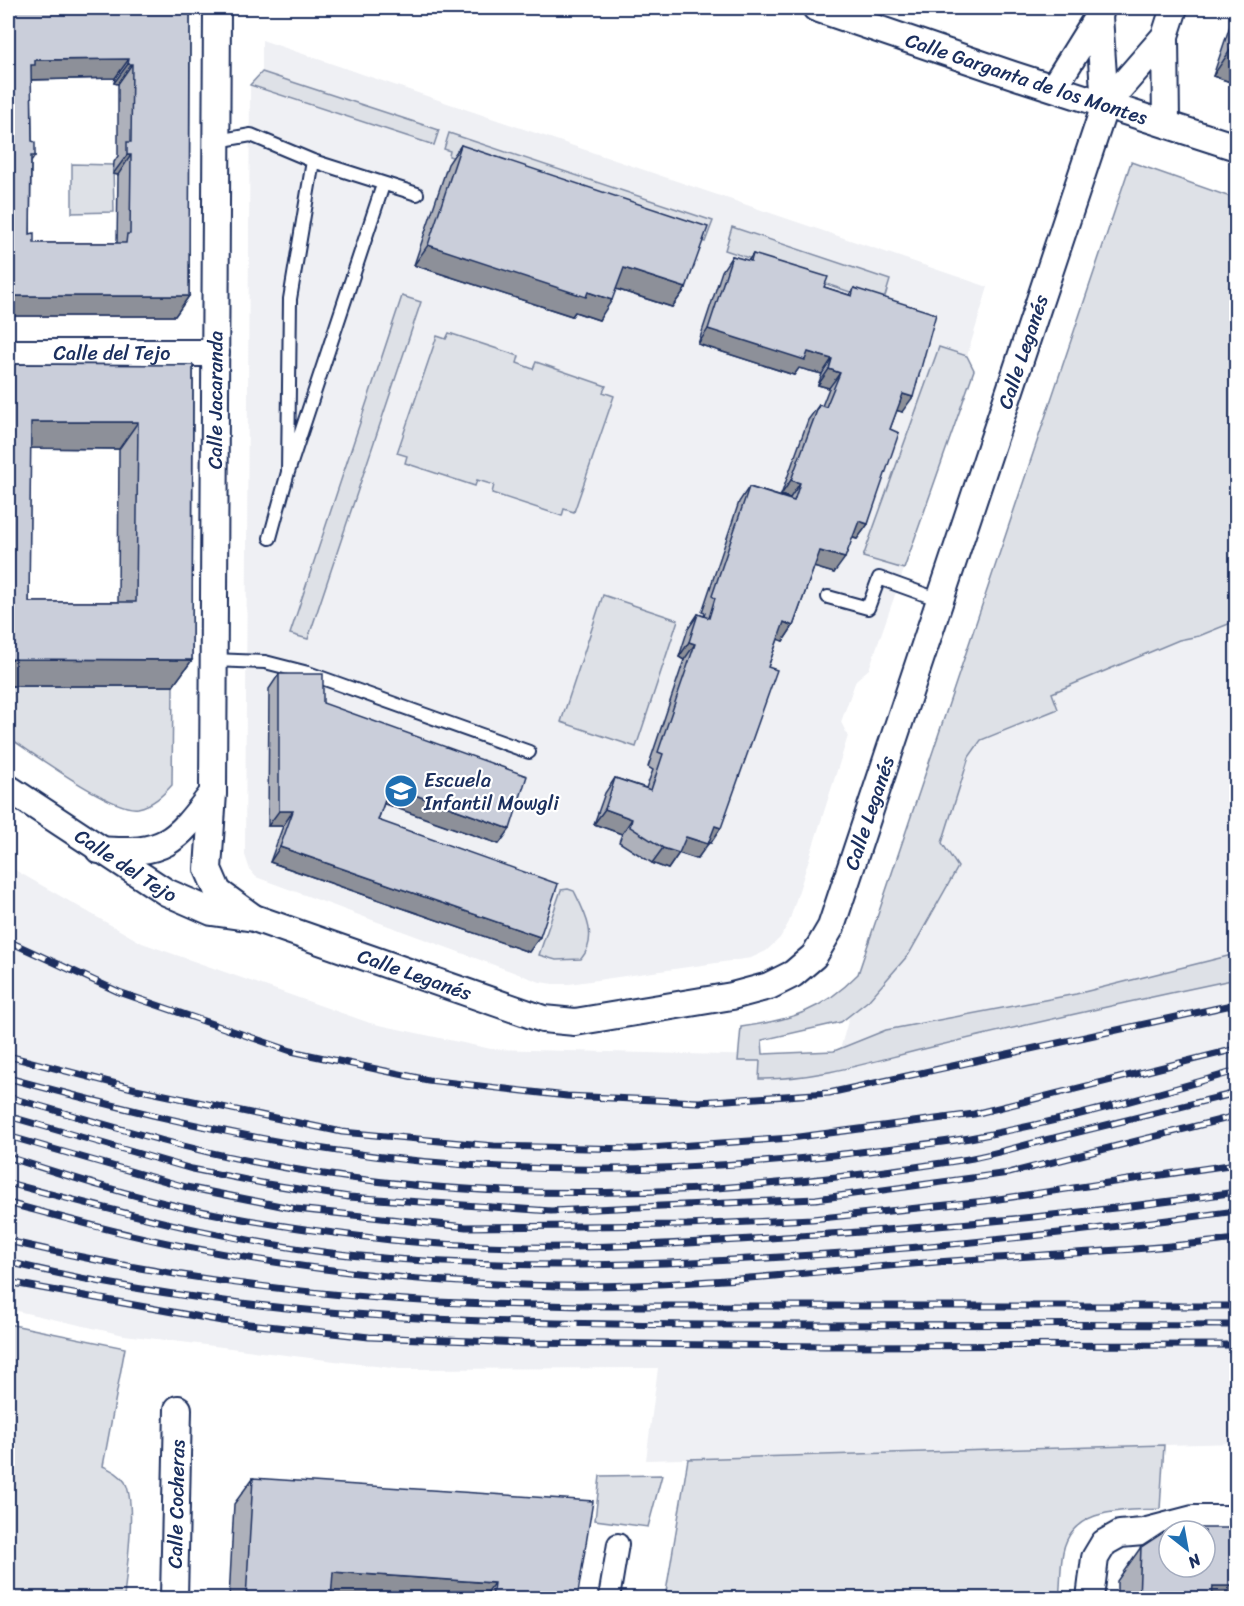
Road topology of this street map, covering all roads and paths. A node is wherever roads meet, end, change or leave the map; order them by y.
1 (217, 8) edge
2 (816, 8) edge
3 (1174, 8) edge
4 (1101, 12) edge
5 (1165, 36) junction
6 (1054, 87) junction
7 (1105, 105) junction
8 (1166, 123) junction
9 (217, 141) junction
10 (1236, 147) edge
11 (314, 161) junction
12 (383, 185) junction
13 (417, 194) dead end
14 (8, 353) edge
15 (216, 353) junction
16 (288, 472) junction
17 (270, 538) dead end
18 (828, 597) dead end
19 (940, 600) junction
20 (213, 660) junction
21 (529, 752) dead end
22 (8, 788) edge
23 (213, 793) junction
24 (99, 850) junction
25 (254, 918) junction
26 (178, 1409) dead end
27 (1236, 1519) edge
28 (618, 1544) dead end
29 (174, 1599) edge
30 (609, 1599) edge
31 (1090, 1599) edge

1 - 9 street, Calle Jacaranda
2 - 6 street, Calle Garganta de los Montes
3 - 5 street, Calle Leganés
4 - 6 street, Calle Leganés
4 - 7 street, Calle Leganés
5 - 7 street, Calle Leganés
5 - 8 street, Calle Leganés
6 - 7 street, Calle Garganta de los Montes
7 - 8 street, Calle Garganta de los Montes
7 - 19 street, Calle Leganés
8 - 10 street, Calle Garganta de los Montes
9 - 11 lane
9 - 15 street, Calle Jacaranda
11 - 12 lane
11 - 16 lane
12 - 13 lane
12 - 16 lane
14 - 15 street, Calle del Tejo
15 - 20 street, Calle Jacaranda
16 - 17 lane
18 - 19 lane
19 - 25 street, Calle Leganés
20 - 21 lane
20 - 23 street, Calle Jacaranda
22 - 24 street, Calle del Tejo
23 - 24 street
23 - 25 street, Calle Jacaranda
24 - 25 street, Calle del Tejo
26 - 29 street, Calle Cocheras
27 - 31 street
28 - 30 street

